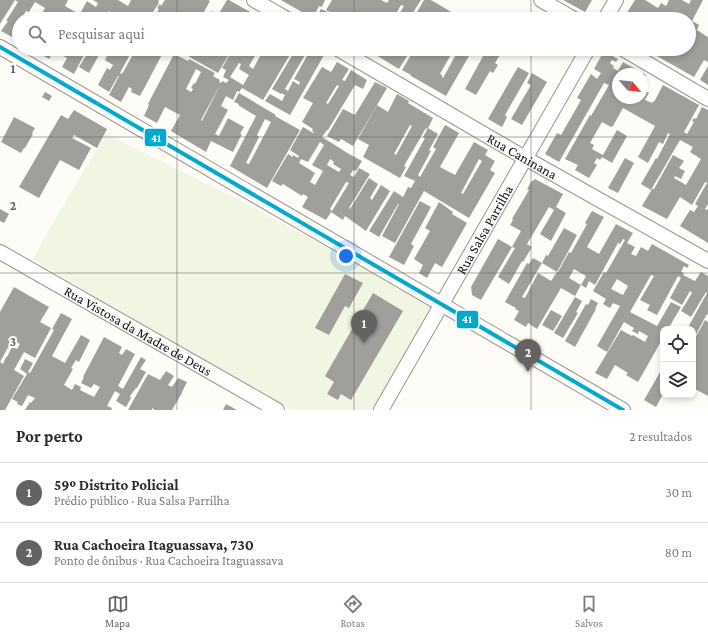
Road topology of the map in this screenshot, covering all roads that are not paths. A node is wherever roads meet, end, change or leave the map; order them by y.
1 (254, 0) edge
2 (541, 0) edge
3 (616, 0) edge
4 (275, 12) edge
5 (562, 12) edge
6 (609, 12) edge
7 (0, 47) edge
8 (12, 54) edge
9 (15, 56) edge
10 (350, 56) edge
11 (584, 56) edge
12 (635, 56) edge
13 (708, 99) edge
14 (525, 158) junction
15 (0, 252) edge
16 (708, 261) edge
17 (442, 305) junction
18 (277, 410) edge
19 (381, 410) edge
20 (622, 410) edge

1 - 4 street
2 - 5 street
3 - 6 street
7 - 8 street
9 - 17 street
10 - 14 street, Rua Caninana
11 - 14 street, Rua Salsa Parrilha
12 - 13 street
14 - 16 street, Rua Caninana
14 - 17 street, Rua Salsa Parrilha
15 - 18 street, Rua Vistosa da Madre de Deus
17 - 19 street, Rua Salsa Parrilha
17 - 20 street

